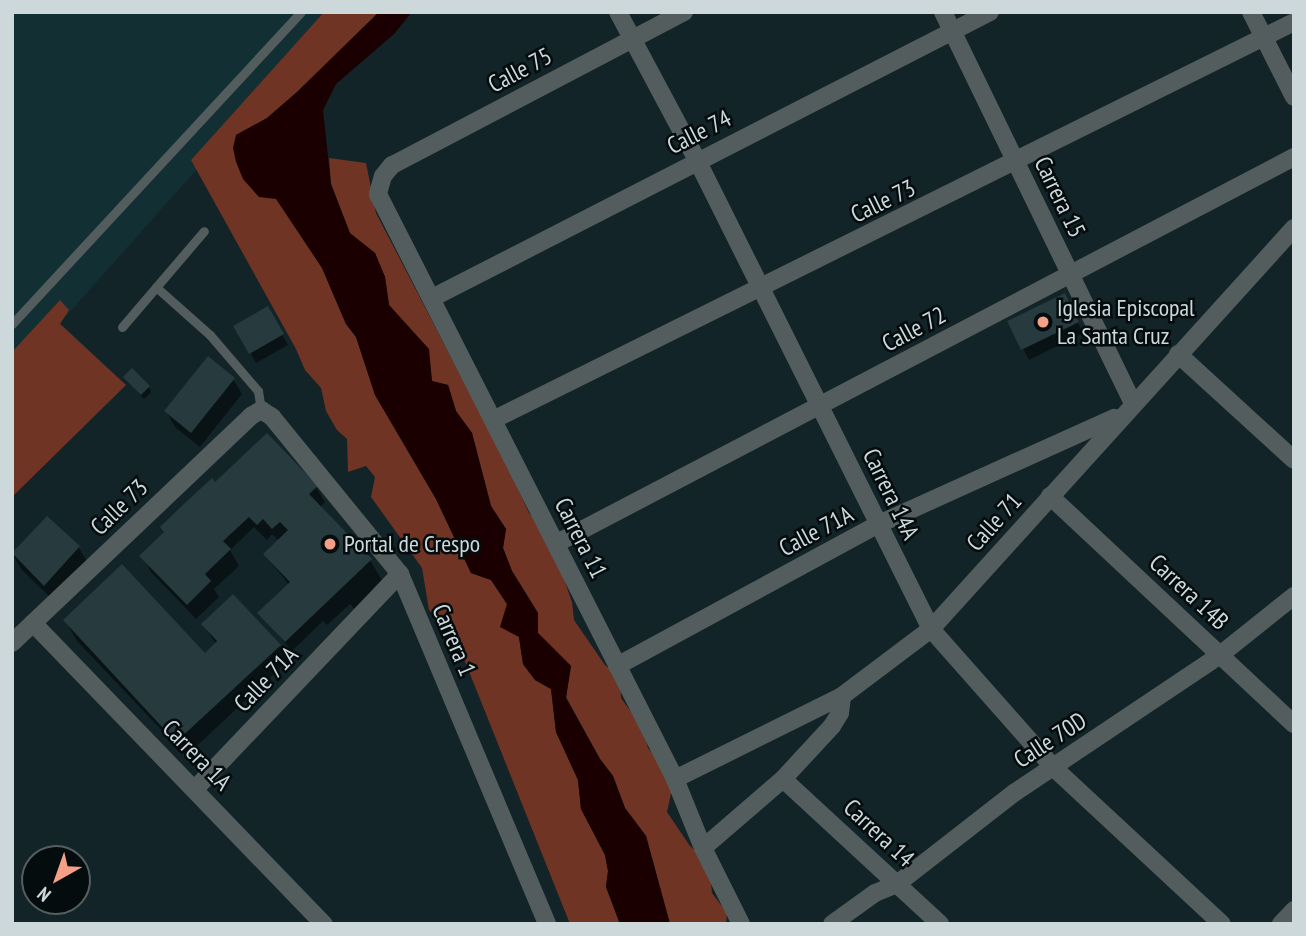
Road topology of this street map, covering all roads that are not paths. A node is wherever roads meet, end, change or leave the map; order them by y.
1 (301, 12) edge
2 (618, 12) edge
3 (684, 12) edge
4 (943, 12) edge
5 (990, 12) edge
6 (1251, 12) edge
7 (1294, 22) edge
8 (953, 31) junction
9 (632, 38) junction
10 (1264, 38) junction
11 (1294, 97) edge
12 (1294, 156) edge
13 (698, 160) junction
14 (1016, 162) junction
15 (383, 176) joint
16 (1294, 228) edge
17 (204, 231) dead end
18 (1071, 274) junction
19 (156, 287) junction
20 (762, 289) junction
21 (432, 298) junction
22 (12, 324) edge
23 (122, 327) dead end
24 (1178, 354) junction
25 (820, 405) junction
26 (1127, 409) junction
27 (261, 410) junction
28 (493, 421) junction
29 (1294, 460) edge
30 (1051, 496) junction
31 (879, 524) junction
32 (557, 543) junction
33 (400, 574) junction
34 (1294, 596) edge
35 (33, 623) junction
36 (931, 629) junction
37 (12, 643) edge
38 (1220, 655) junction
39 (617, 666) junction
40 (842, 696) junction
41 (1294, 723) edge
42 (1054, 768) junction
43 (675, 779) junction
44 (783, 779) junction
45 (196, 788) junction
46 (703, 848) junction
47 (897, 884) junction
48 (1294, 910) edge
49 (324, 924) edge
50 (547, 924) edge
51 (741, 924) edge
52 (832, 924) edge
53 (940, 924) edge
54 (1222, 924) edge
55 (1281, 924) edge

1 - 22 lane
2 - 9 street, Carrera 14A
3 - 9 street, Calle 75
4 - 8 street, Carrera 15
5 - 8 street, Calle 74
6 - 10 street
7 - 10 street, Calle 73
8 - 13 street, Calle 74
8 - 14 street, Carrera 15
9 - 13 street, Carrera 14A
9 - 15 street, Calle 75
10 - 11 street
10 - 14 street, Calle 73
12 - 18 street, Calle 72
13 - 20 street, Carrera 14A
13 - 21 street, Calle 74
14 - 18 street, Carrera 15
14 - 20 street, Calle 73
15 - 21 street, Carrera 11
16 - 24 street, Calle 71
17 - 19 lane
18 - 25 street, Calle 72
18 - 26 street, Carrera 15
19 - 23 lane
19 - 27 lane
20 - 25 street, Carrera 14A
20 - 28 street, Calle 73
21 - 28 street, Carrera 11
24 - 26 street, Calle 71
24 - 29 street
25 - 31 street, Carrera 14A
25 - 32 street, Calle 72
26 - 30 street, Calle 71
26 - 31 street, Calle 71A
27 - 33 street, Carrera 1
27 - 35 street, Calle 73
28 - 32 street, Carrera 11
30 - 36 street, Calle 71
30 - 38 street, Carrera 14B
31 - 36 street, Carrera 14A
31 - 39 street, Calle 71A
32 - 39 street, Carrera 11
33 - 45 street, Calle 71A
33 - 50 street, Carrera 1
34 - 38 street, Calle 70D
35 - 37 street, Calle 73
35 - 45 street, Carrera 1A
36 - 40 street, Calle 71
36 - 42 street, Carrera 14A
38 - 41 street, Carrera 14B
38 - 42 street, Calle 70D
39 - 43 street, Carrera 11
40 - 43 street, Calle 71
40 - 44 street
42 - 47 street, Calle 70D
42 - 54 street, Carrera 14A
43 - 46 street, Carrera 11
44 - 46 street
44 - 47 street, Carrera 14
45 - 49 street, Carrera 1A
46 - 51 street, Carrera 11
47 - 52 street, Calle 70D
47 - 53 street, Carrera 14
48 - 55 street

